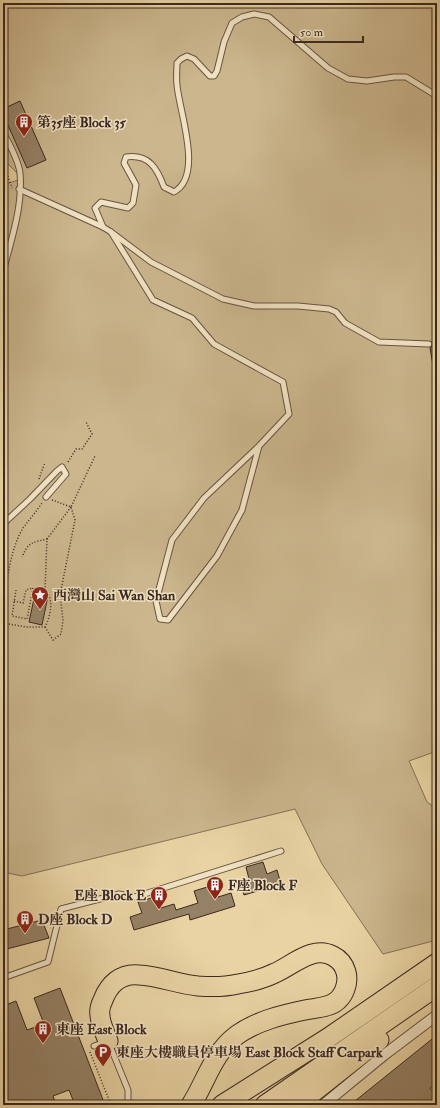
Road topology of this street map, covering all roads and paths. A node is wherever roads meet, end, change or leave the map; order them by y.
1 (437, 96) edge
2 (3, 134) edge
3 (3, 162) edge
4 (19, 189) junction
5 (20, 204) junction
6 (103, 227) junction
7 (111, 232) junction
8 (3, 272) edge
9 (430, 344) dead end
10 (86, 422) dead end
11 (259, 446) junction
12 (95, 456) dead end
13 (62, 468) junction
14 (46, 497) junction
15 (71, 507) junction
16 (3, 524) edge
17 (47, 539) junction
18 (22, 557) dead end
19 (33, 588) junction
20 (45, 589) junction
21 (16, 590) dead end
22 (14, 601) junction
23 (3, 606) edge
24 (3, 623) edge
25 (45, 627) junction
26 (282, 851) dead end
27 (437, 963) edge
28 (3, 978) edge
29 (437, 986) edge
30 (437, 992) edge
31 (437, 1015) edge
32 (328, 1038) junction
33 (97, 1045) junction
34 (111, 1105) edge
35 (128, 1105) edge
36 (191, 1105) edge
37 (222, 1105) edge
38 (238, 1105) edge
39 (265, 1105) edge
40 (296, 1105) edge
41 (323, 1105) edge

1 - 6 lane
2 - 4 lane
3 - 5 path
4 - 5 lane
4 - 6 lane
5 - 8 lane
6 - 7 lane
7 - 9 lane
7 - 11 lane
10 - 13 path
11 - 11 lane
12 - 15 path
13 - 14 lane
13 - 16 lane
14 - 15 path
14 - 23 path
15 - 17 path
15 - 25 path
17 - 18 path
17 - 20 path
19 - 20 path
19 - 22 path
19 - 22 path
20 - 25 path
21 - 22 path
24 - 25 path
26 - 28 lane
27 - 32 highway
29 - 39 highway
30 - 40 highway
31 - 41 street
32 - 37 highway
32 - 38 highway
33 - 34 path
33 - 35 lane
33 - 36 highway

